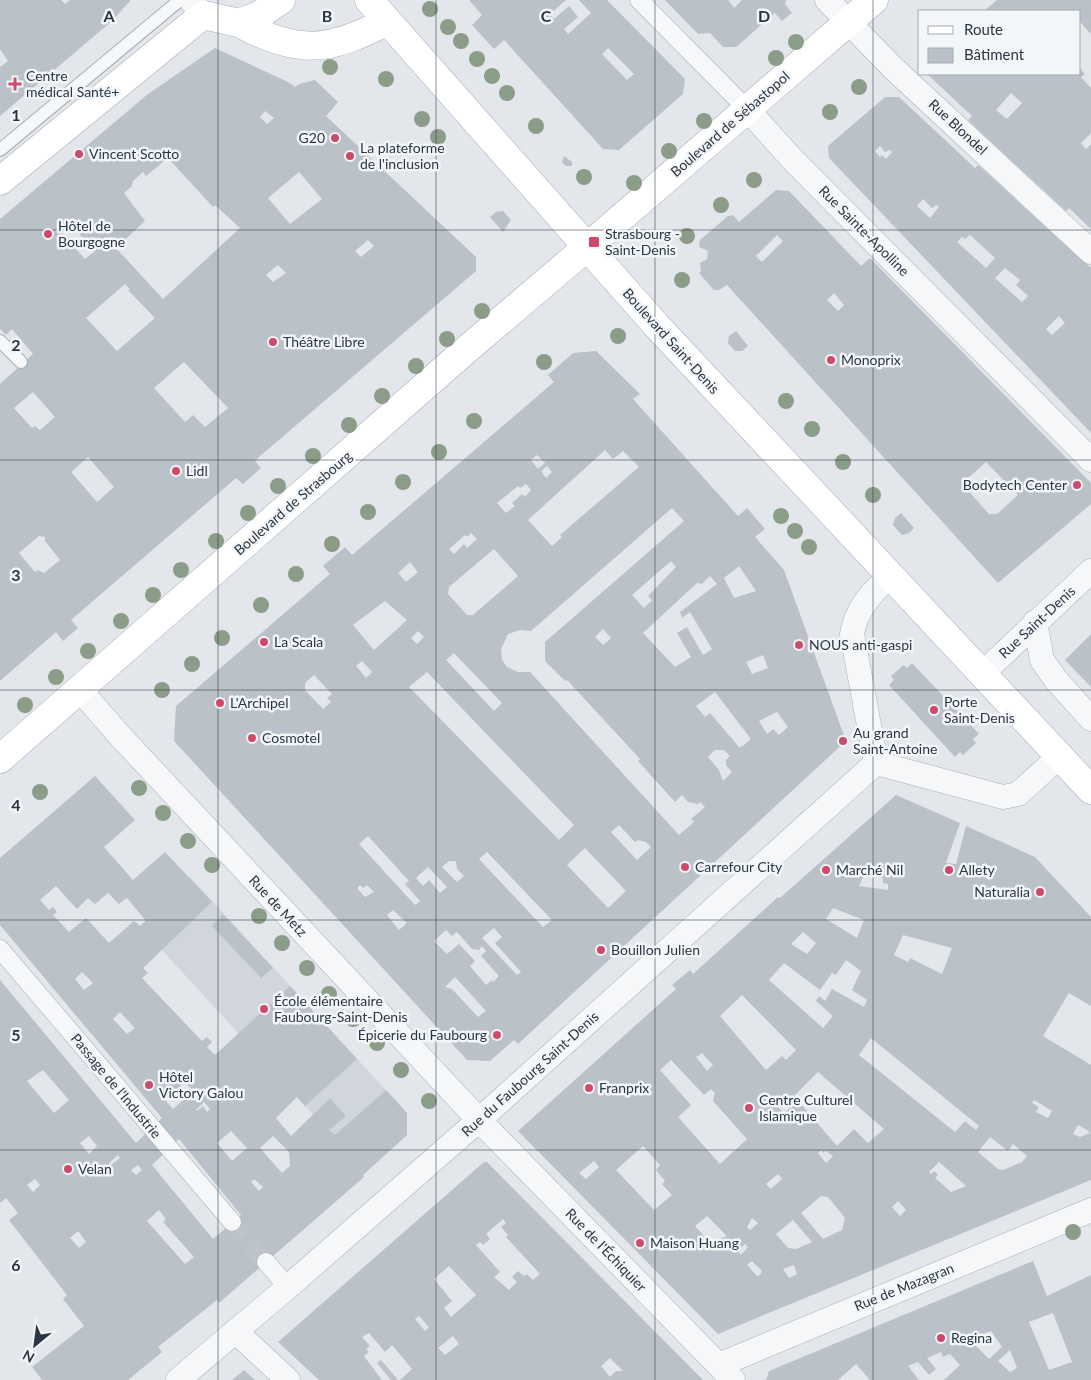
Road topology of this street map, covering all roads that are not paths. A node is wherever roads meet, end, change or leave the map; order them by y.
1 (180, 0) edge
2 (281, 0) edge
3 (369, 0) edge
4 (639, 0) edge
5 (827, 0) edge
6 (874, 0) edge
7 (197, 8) edge
8 (387, 21) junction
9 (849, 21) junction
10 (239, 23) junction
11 (747, 109) junction
12 (0, 150) edge
13 (0, 181) edge
14 (586, 248) junction
15 (1091, 252) edge
16 (0, 341) edge
17 (21, 362) dead end
18 (1091, 460) edge
19 (1091, 571) edge
20 (890, 576) junction
21 (1035, 622) junction
22 (983, 673) junction
23 (80, 690) junction
24 (1091, 719) edge
25 (1060, 756) junction
26 (0, 759) edge
27 (876, 763) junction
28 (1091, 790) edge
29 (0, 949) edge
30 (479, 1120) junction
31 (1091, 1210) edge
32 (232, 1222) tunnel mouth
33 (266, 1262) tunnel mouth
34 (288, 1287) junction
35 (236, 1332) junction
36 (726, 1373) edge
37 (178, 1380) edge
38 (288, 1380) edge

1 - 12 lane
2 - 10 main road
3 - 8 main road, Boulevard Saint-Denis
4 - 11 street, Rue Sainte-Apolline
5 - 9 street, Rue Blondel
6 - 9 main road, Boulevard de Sébastopol
7 - 10 main road
7 - 13 main road
8 - 10 main road
8 - 14 main road, Boulevard Saint-Denis
9 - 11 main road, Boulevard de Sébastopol
9 - 15 street, Rue Blondel
11 - 14 main road, Boulevard de Sébastopol
11 - 18 street, Rue Sainte-Apolline
14 - 20 main road, Boulevard Saint-Denis
14 - 23 main road, Boulevard de Strasbourg
16 - 17 lane
19 - 21 street, Rue Saint-Denis
20 - 22 main road, Boulevard Saint-Denis
20 - 27 street
21 - 22 street, Rue Saint-Denis
21 - 24 street
22 - 25 main road, Boulevard Saint-Denis
23 - 26 main road, Boulevard de Strasbourg
23 - 30 street, Rue de Metz
25 - 27 street
25 - 28 main road, Boulevard Saint-Denis
27 - 30 street, Rue du Faubourg Saint-Denis
29 - 32 street, Passage de l'Industrie
30 - 34 street, Rue du Faubourg Saint-Denis
30 - 36 street, Rue de l'Échiquier
31 - 36 street, Rue de Mazagran
33 - 34 street
34 - 35 street, Rue du Faubourg Saint-Denis
35 - 37 street, Rue du Faubourg Saint-Denis
35 - 38 street

